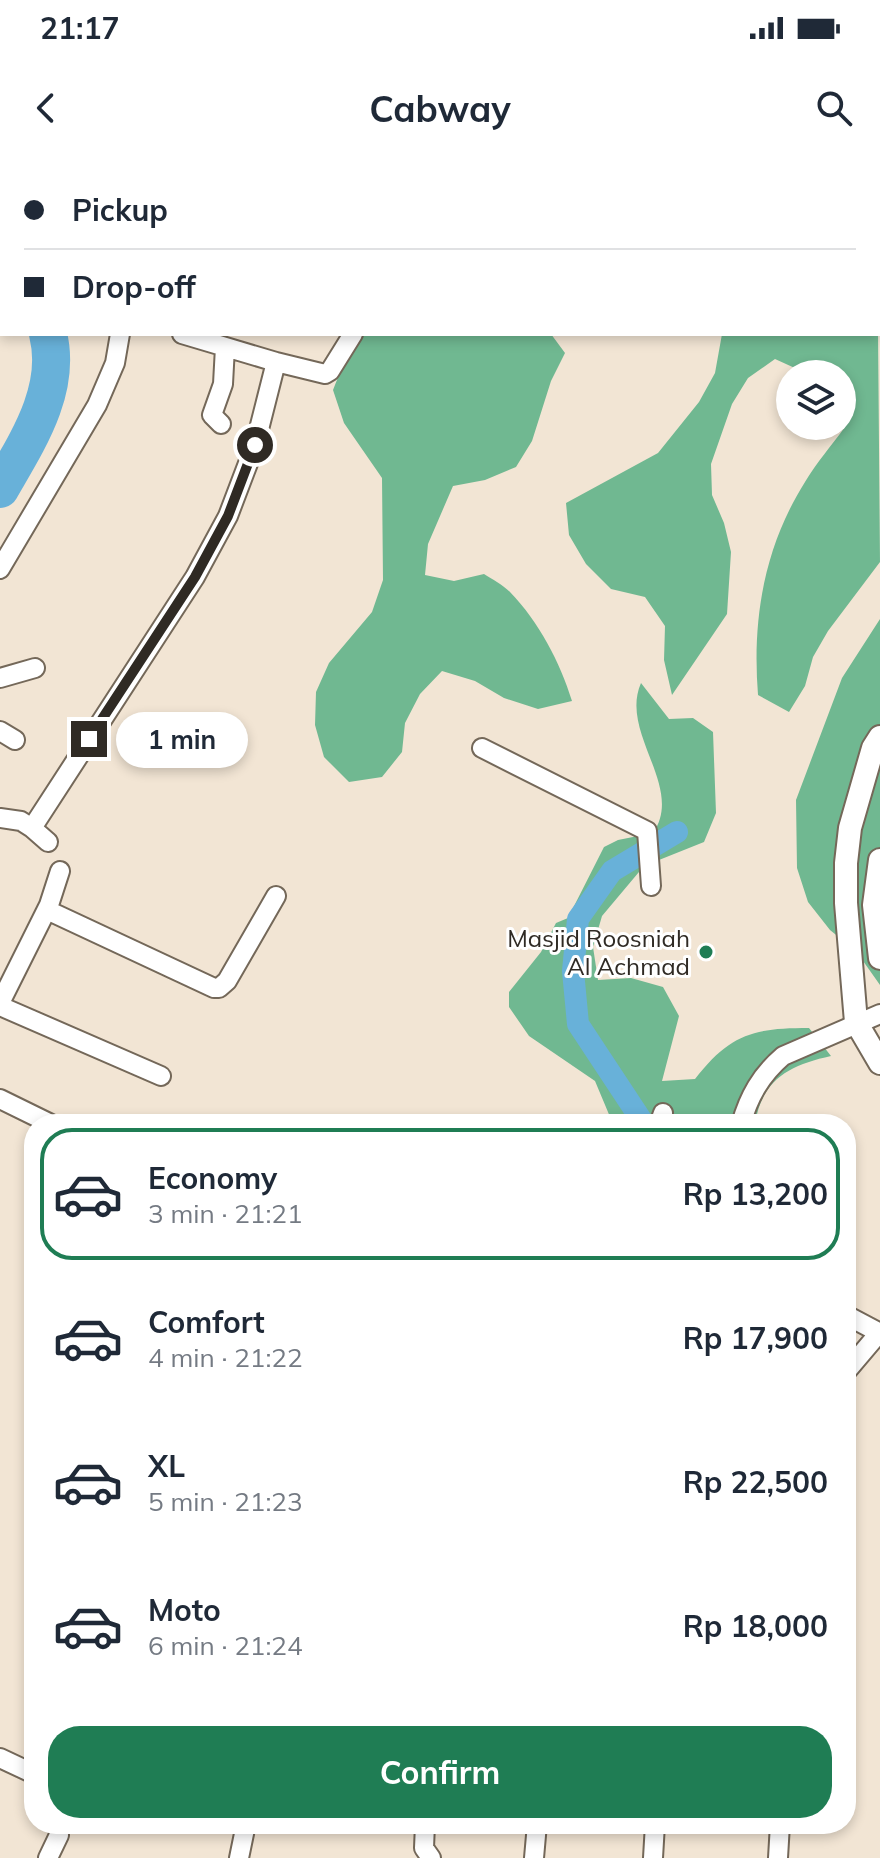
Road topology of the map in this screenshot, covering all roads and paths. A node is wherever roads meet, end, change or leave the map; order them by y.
1 (120, 336) edge
2 (189, 336) edge
3 (352, 336) edge
4 (225, 347) junction
5 (276, 362) junction
6 (221, 424) dead end
7 (0, 569) edge
8 (35, 668) dead end
9 (0, 678) edge
10 (880, 737) edge
11 (482, 748) dead end
12 (0, 818) edge
13 (32, 828) junction
14 (48, 842) dead end
15 (880, 860) edge
16 (60, 871) dead end
17 (651, 886) dead end
18 (276, 896) dead end
19 (47, 910) junction
20 (880, 958) edge
21 (0, 1005) edge
22 (880, 1014) edge
23 (856, 1022) junction
24 (880, 1063) edge
25 (161, 1076) dead end
26 (0, 1099) edge
27 (31, 1114) edge
28 (745, 1114) edge
29 (856, 1320) edge
30 (879, 1333) edge
31 (856, 1360) edge
32 (0, 1758) edge
33 (24, 1769) edge
34 (244, 1834) edge
35 (425, 1834) edge
36 (536, 1834) edge
37 (654, 1834) edge
38 (779, 1834) edge
39 (59, 1835) dead end
40 (48, 1858) edge
41 (239, 1858) edge
42 (431, 1858) edge
43 (534, 1858) edge
44 (653, 1858) edge
45 (778, 1858) edge

1 - 7 street
2 - 4 street
3 - 5 street
4 - 5 street
4 - 6 street
5 - 13 street
8 - 9 street
10 - 23 street
11 - 17 street
12 - 13 street
13 - 14 street
15 - 20 street
16 - 19 street
18 - 19 street
19 - 21 street
21 - 25 street
22 - 23 street
23 - 24 street
23 - 28 street
26 - 27 street
29 - 30 street
30 - 31 street
32 - 33 street
34 - 41 street
35 - 42 street
36 - 43 street
37 - 44 street
38 - 45 street
39 - 40 street

